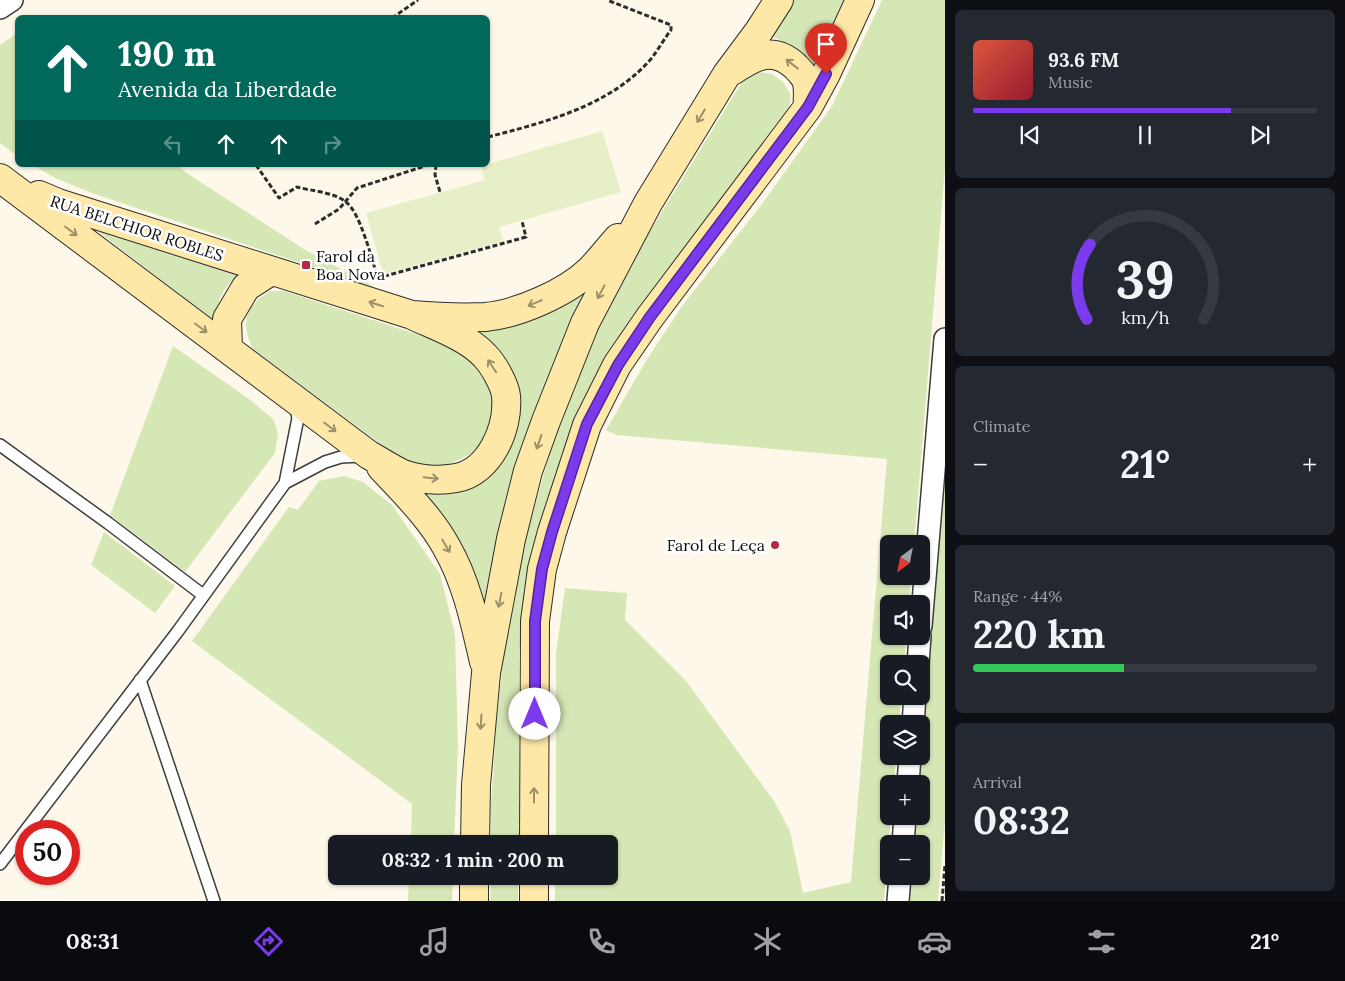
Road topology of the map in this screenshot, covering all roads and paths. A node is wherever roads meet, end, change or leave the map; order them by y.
1 (12, 0) edge
2 (418, 0) edge
3 (607, 0) edge
4 (779, 0) edge
5 (860, 0) edge
6 (0, 8) edge
7 (396, 15) edge
8 (726, 74) junction
9 (808, 107) junction
10 (490, 136) edge
11 (257, 167) edge
12 (422, 167) edge
13 (436, 167) edge
14 (2, 179) edge
15 (440, 192) dead end
16 (346, 201) junction
17 (648, 203) junction
18 (522, 221) dead end
19 (315, 224) dead end
20 (271, 271) junction
21 (412, 315) junction
22 (945, 339) edge
23 (228, 348) junction
24 (294, 400) junction
25 (0, 445) edge
26 (369, 456) junction
27 (285, 483) junction
28 (203, 595) junction
29 (924, 595) edge
30 (486, 673) junction
31 (140, 680) junction
32 (475, 835) edge
33 (534, 835) edge
34 (0, 864) edge
35 (945, 865) edge
36 (474, 885) edge
37 (534, 885) edge
38 (899, 885) edge
39 (214, 901) edge
40 (474, 901) edge
41 (534, 901) edge
42 (898, 901) edge
43 (942, 901) edge

1 - 6 street
2 - 7 path
3 - 10 path
4 - 8 main road
5 - 9 main road
9 -> 8 main road
8 -> 17 main road
33 -> 9 main road
11 - 16 path
12 - 16 path
13 - 15 path
14 - 20 main road, RUA BELCHIOR ROBLES
14 -> 23 main road, RUA BELCHIOR ROBLES
16 - 18 path
16 - 19 path
17 -> 21 main road, RUA BELCHIOR ROBLES
17 -> 30 main road
21 -> 20 main road, RUA BELCHIOR ROBLES
20 - 23 main road
26 -> 21 main road, RUA BELCHIOR ROBLES
22 - 29 street
23 - 24 main road, RUA BELCHIOR ROBLES
24 -> 26 main road, RUA BELCHIOR ROBLES
24 - 27 lane
25 - 28 lane
26 - 27 lane
26 -> 30 main road, RUA BELCHIOR ROBLES
27 - 28 lane
28 - 31 lane
30 -> 32 main road
31 - 34 lane
31 - 39 lane
35 - 43 path
36 - 40 main road
37 - 41 main road
38 - 42 street

